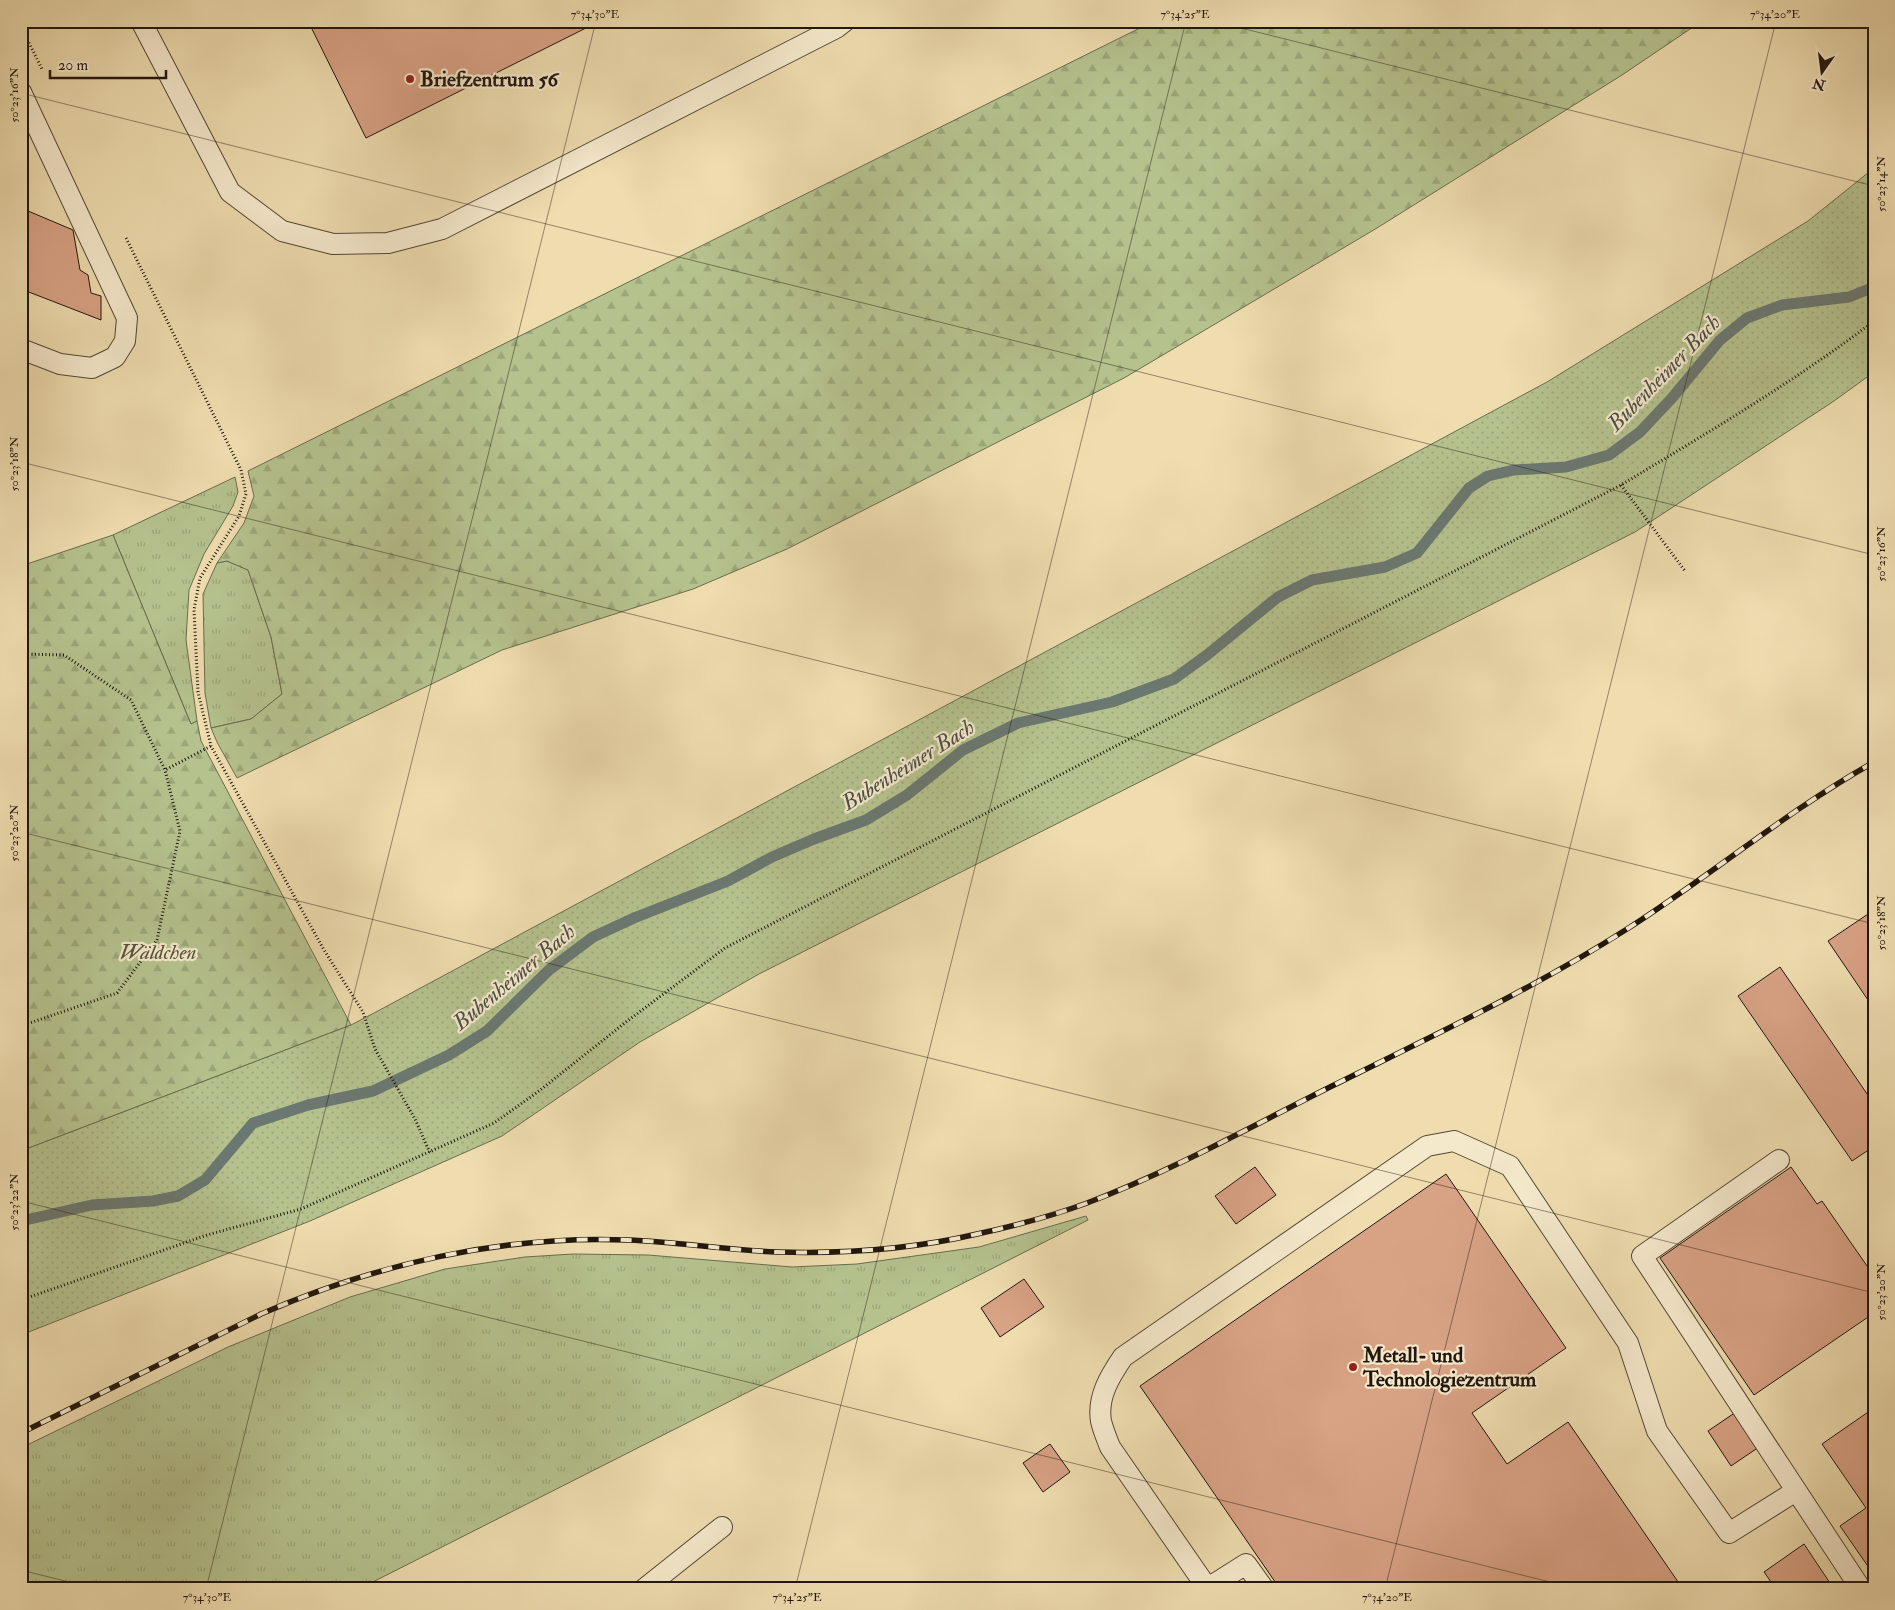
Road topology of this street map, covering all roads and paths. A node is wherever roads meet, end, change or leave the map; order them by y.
1 (141, 21) edge
2 (845, 21) edge
3 (21, 27) edge
4 (43, 72) dead end
5 (21, 92) edge
6 (122, 231) dead end
7 (1874, 321) edge
8 (21, 348) edge
9 (1621, 485) junction
10 (1685, 571) dead end
11 (21, 654) edge
12 (211, 746) junction
13 (165, 770) junction
14 (21, 1026) edge
15 (430, 1153) junction
16 (1779, 1160) dead end
17 (21, 1300) edge
18 (1796, 1491) junction
19 (722, 1527) dead end
20 (1208, 1588) edge
21 (644, 1589) edge
22 (1264, 1589) edge
23 (1861, 1589) edge

1 - 2 lane
3 - 4 path
5 - 8 lane
6 - 12 path
7 - 9 path
9 - 10 path
9 - 15 path
11 - 13 path
12 - 13 path
12 - 15 path
13 - 14 path
15 - 17 path
16 - 18 lane
18 - 20 lane
18 - 23 lane
19 - 21 lane
20 - 22 lane

